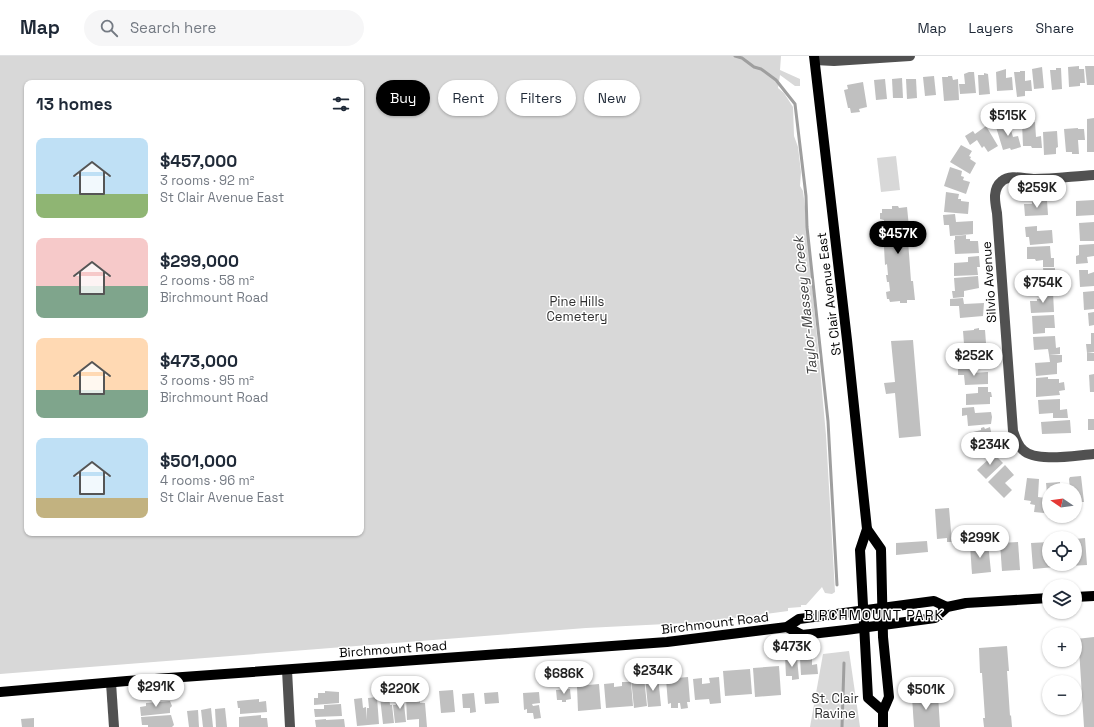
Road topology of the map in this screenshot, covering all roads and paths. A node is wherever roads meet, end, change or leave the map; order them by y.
1 (910, 56) edge
2 (814, 58) edge
3 (1094, 175) edge
4 (1094, 454) edge
5 (867, 529) junction
6 (1094, 596) edge
7 (1082, 597) edge
8 (1042, 598) edge
9 (947, 607) junction
10 (883, 608) junction
11 (863, 611) junction
12 (883, 625) junction
13 (787, 627) junction
14 (864, 628) junction
15 (287, 670) junction
16 (111, 683) junction
17 (0, 692) edge
18 (883, 711) junction
19 (114, 727) edge
20 (290, 727) edge
21 (883, 727) edge

1 - 2 street
2 - 5 main road, St Clair Avenue East
3 - 4 street, Silvio Avenue
5 - 10 main road, St Clair Avenue East
5 - 11 main road, St Clair Avenue East
6 - 7 main road
8 - 9 main road, Birchmount Road
9 - 10 main road, Birchmount Road
9 - 12 main road, Birchmount Road
10 - 11 main road, Birchmount Road
10 - 12 main road, St Clair Avenue East
11 - 13 main road, Birchmount Road
11 - 14 main road, St Clair Avenue East
12 - 14 main road, Birchmount Road
12 - 18 main road, St Clair Avenue East
13 - 14 main road, Birchmount Road
13 - 15 main road, Birchmount Road
14 - 18 main road, St Clair Avenue East
15 - 16 main road, Birchmount Road
15 - 20 street
16 - 17 main road, Birchmount Road
16 - 19 street
18 - 21 main road, St Clair Avenue East

